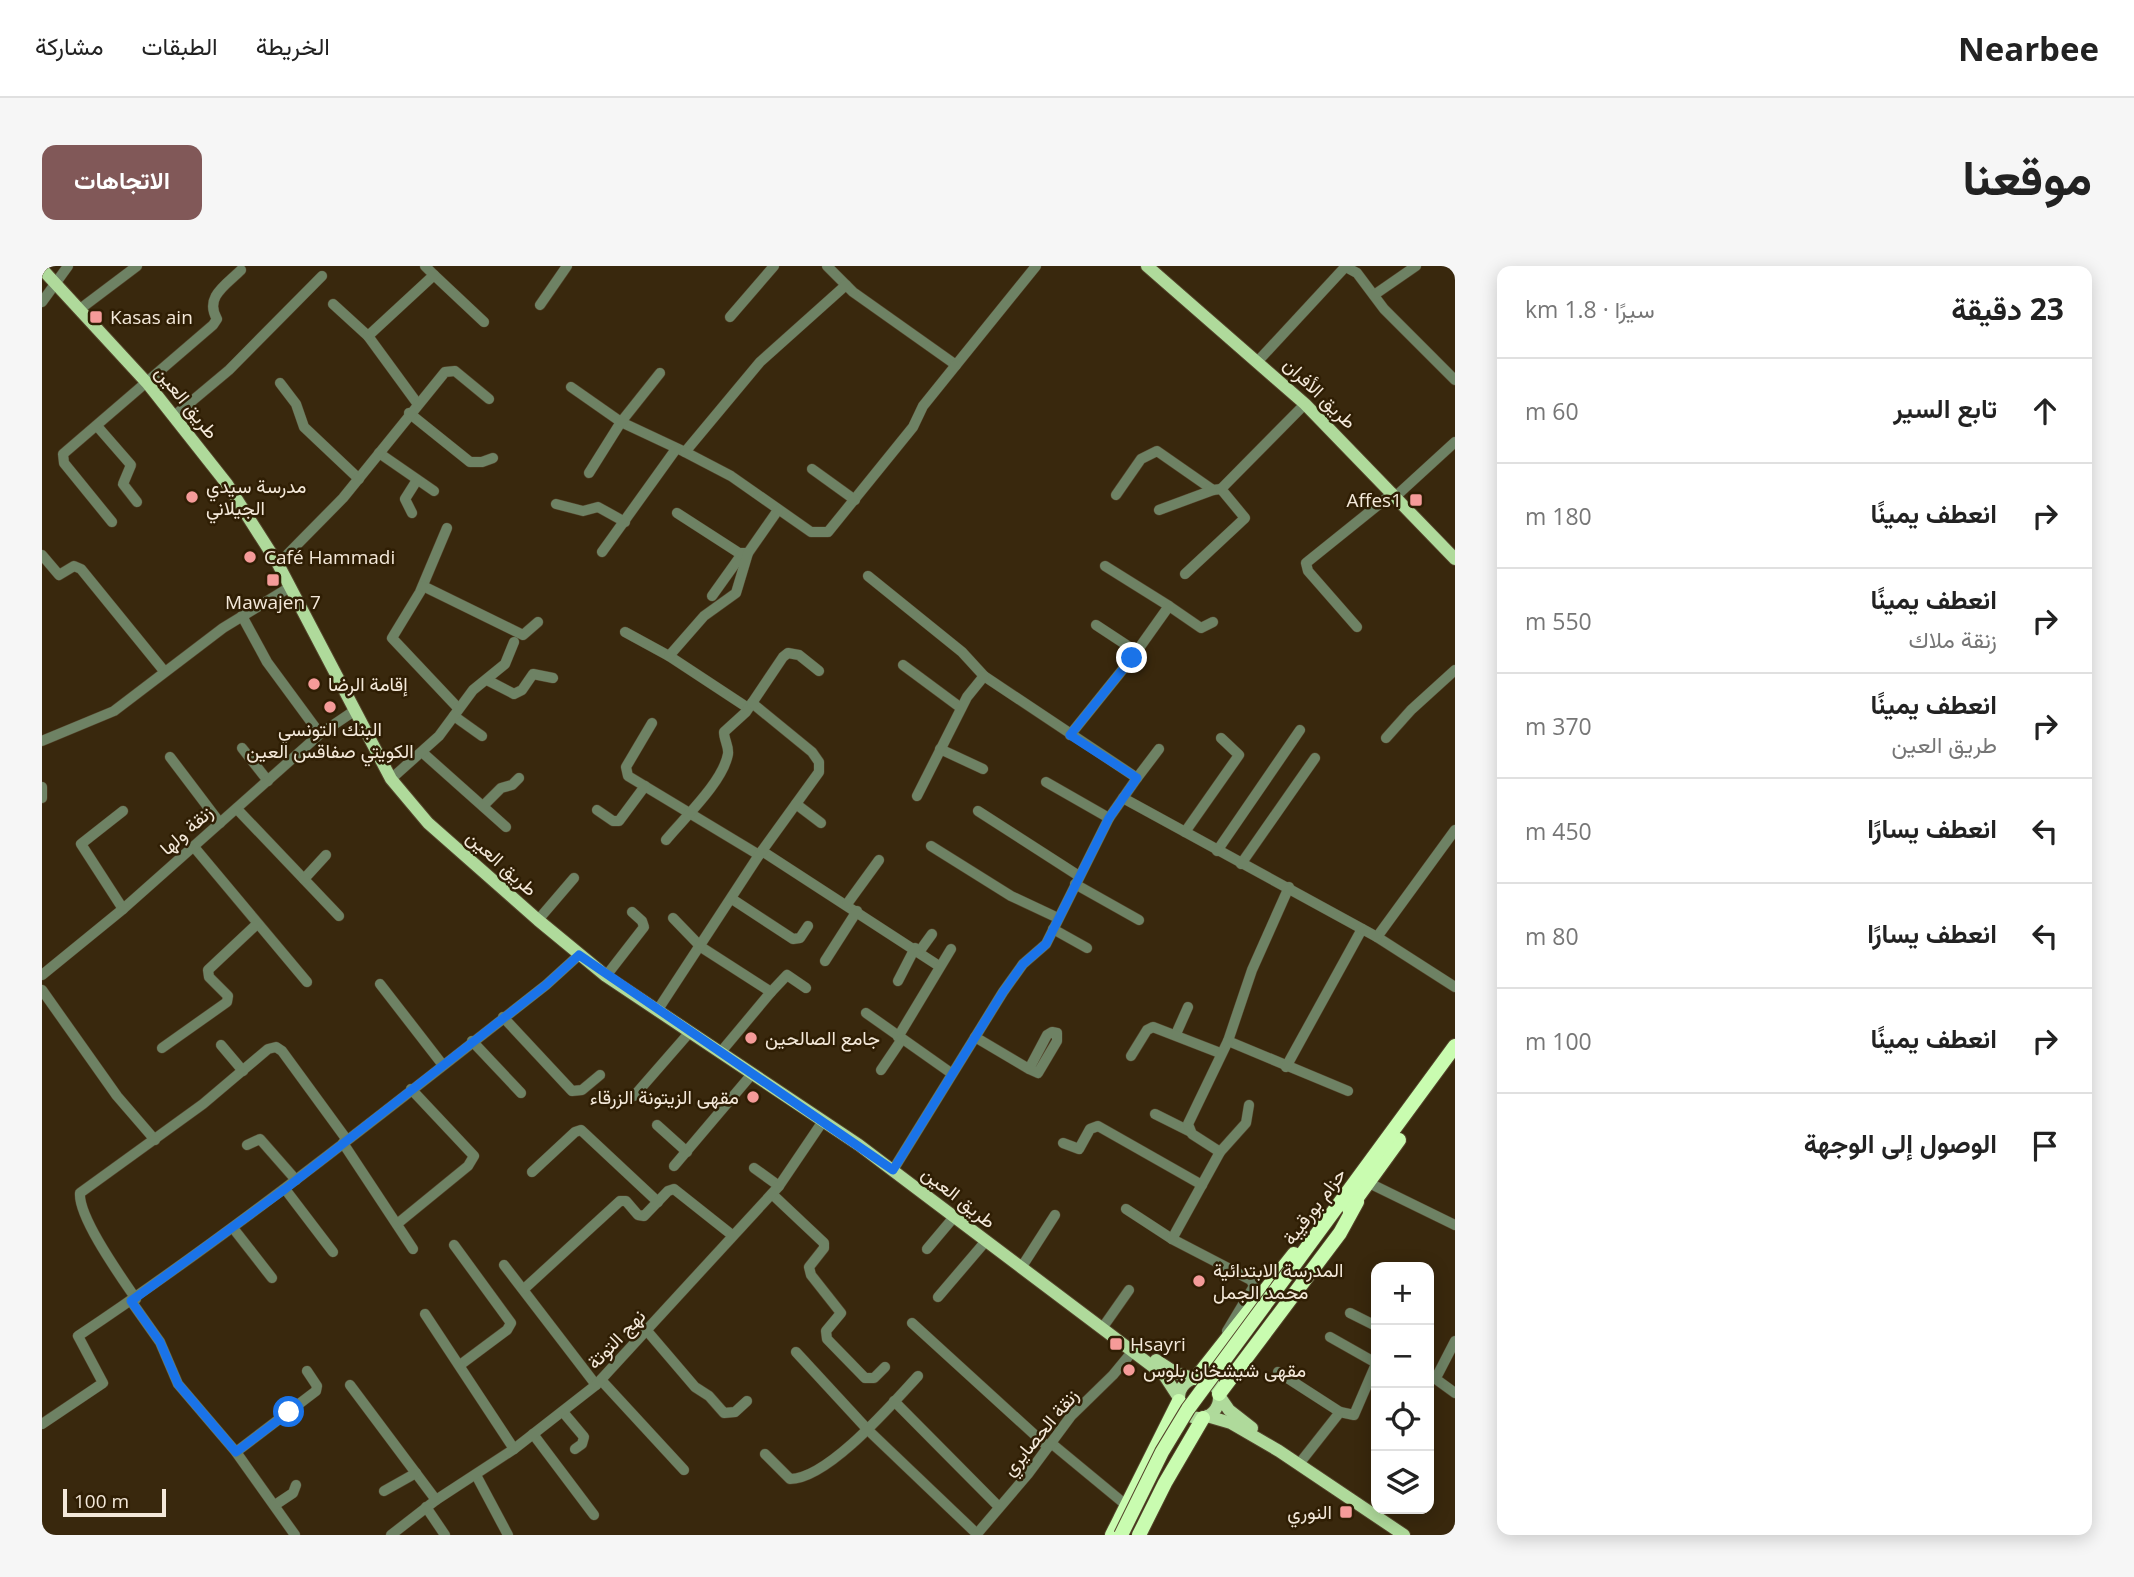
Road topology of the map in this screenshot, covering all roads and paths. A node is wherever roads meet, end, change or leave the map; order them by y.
1 (68, 266) edge
2 (137, 266) edge
3 (425, 266) edge
4 (566, 266) edge
5 (774, 266) edge
6 (827, 266) edge
7 (1036, 266) edge
8 (1147, 266) edge
9 (1346, 266) edge
10 (1416, 266) edge
11 (42, 269) edge
12 (241, 270) dead end
13 (322, 275) dead end
14 (434, 275) junction
15 (56, 284) junction
16 (846, 285) junction
17 (1374, 295) junction
18 (42, 302) edge
19 (333, 304) dead end
20 (540, 305) dead end
21 (80, 309) junction
22 (730, 317) dead end
23 (484, 321) dead end
24 (368, 336) junction
25 (1258, 361) junction
26 (956, 365) junction
27 (660, 373) dead end
28 (1455, 380) edge
29 (280, 383) dead end
30 (148, 384) junction
31 (571, 387) dead end
32 (489, 399) dead end
33 (417, 403) junction
34 (1306, 404) junction
35 (409, 413) junction
36 (174, 416) junction
37 (621, 422) junction
38 (97, 426) junction
39 (1455, 442) edge
40 (680, 451) junction
41 (379, 453) junction
42 (493, 458) dead end
43 (812, 469) dead end
44 (589, 472) dead end
45 (359, 479) junction
46 (417, 480) junction
47 (1217, 489) junction
48 (434, 491) dead end
49 (1395, 494) junction
50 (1116, 495) dead end
51 (855, 500) junction
52 (137, 502) dead end
53 (556, 503) dead end
54 (778, 510) junction
55 (1159, 510) dead end
56 (412, 513) dead end
57 (677, 513) dead end
58 (112, 522) dead end
59 (625, 522) junction
60 (447, 528) dead end
61 (602, 552) dead end
62 (745, 554) junction
63 (42, 555) edge
64 (1455, 559) edge
65 (278, 564) junction
66 (1105, 566) dead end
67 (1185, 574) dead end
68 (868, 576) dead end
69 (423, 586) junction
70 (290, 587) junction
71 (712, 596) dead end
72 (1168, 606) junction
73 (242, 616) junction
74 (538, 622) dead end
75 (1213, 622) dead end
76 (1096, 625) dead end
77 (1357, 627) dead end
78 (625, 632) dead end
79 (514, 642) dead end
80 (1137, 652) junction
81 (669, 656) junction
82 (902, 664) dead end
83 (1455, 670) edge
84 (164, 671) junction
85 (819, 671) dead end
86 (984, 676) junction
87 (552, 678) dead end
88 (487, 680) junction
89 (750, 706) junction
90 (961, 708) junction
91 (354, 711) junction
92 (456, 712) junction
93 (652, 723) dead end
94 (1300, 730) dead end
95 (320, 734) junction
96 (1070, 735) junction
97 (482, 736) dead end
98 (1221, 738) dead end
99 (1386, 738) dead end
100 (42, 741) edge
101 (242, 748) dead end
102 (940, 749) junction
103 (1159, 749) dead end
104 (423, 753) junction
105 (170, 757) dead end
106 (1315, 758) dead end
107 (983, 769) dead end
108 (519, 778) dead end
109 (1137, 778) junction
110 (391, 779) junction
111 (268, 781) junction
112 (1046, 782) dead end
113 (645, 786) junction
114 (42, 787) edge
115 (917, 796) dead end
116 (42, 798) edge
117 (1123, 798) junction
118 (796, 804) junction
119 (483, 806) junction
120 (237, 809) junction
121 (597, 810) dead end
122 (123, 811) dead end
123 (978, 811) dead end
124 (690, 812) junction
125 (1109, 818) junction
126 (220, 823) junction
127 (821, 823) dead end
128 (506, 827) dead end
129 (1455, 830) edge
130 (1185, 832) junction
131 (666, 840) dead end
132 (931, 846) dead end
133 (194, 847) junction
134 (1217, 851) junction
135 (760, 853) junction
136 (326, 855) dead end
137 (879, 860) dead end
138 (1241, 864) junction
139 (573, 878) dead end
140 (304, 879) junction
141 (1077, 880) junction
142 (1290, 887) junction
143 (732, 900) junction
144 (847, 904) junction
145 (123, 909) junction
146 (857, 911) junction
147 (632, 912) dead end
148 (339, 916) dead end
149 (673, 918) dead end
150 (1058, 918) junction
151 (538, 920) junction
152 (1139, 920) dead end
153 (257, 924) junction
154 (808, 926) dead end
155 (1053, 929) junction
156 (1362, 929) junction
157 (932, 934) dead end
158 (1377, 937) junction
159 (701, 947) junction
160 (1087, 947) dead end
161 (951, 949) dead end
162 (917, 950) junction
163 (579, 955) junction
164 (825, 961) dead end
165 (939, 966) junction
166 (42, 975) edge
167 (606, 975) junction
168 (898, 981) dead end
169 (307, 982) dead end
170 (380, 984) dead end
171 (1455, 987) edge
172 (806, 988) dead end
173 (42, 990) edge
174 (771, 992) junction
175 (1188, 1007) dead end
176 (657, 1011) junction
177 (866, 1013) dead end
178 (503, 1017) junction
179 (689, 1033) junction
180 (1176, 1034) junction
181 (975, 1037) junction
182 (900, 1038) junction
183 (472, 1041) junction
184 (1228, 1041) junction
185 (221, 1045) dead end
186 (1455, 1046) edge
187 (162, 1048) dead end
188 (720, 1053) junction
189 (1220, 1053) junction
190 (1131, 1056) dead end
191 (1455, 1061) edge
192 (442, 1064) junction
193 (1286, 1067) junction
194 (1029, 1069) dead end
195 (881, 1070) dead end
196 (243, 1071) junction
197 (951, 1073) junction
198 (752, 1074) junction
199 (600, 1075) dead end
200 (411, 1089) junction
201 (1348, 1091) dead end
202 (521, 1093) dead end
203 (634, 1096) dead end
204 (1249, 1105) dead end
205 (1154, 1114) dead end
206 (823, 1121) junction
207 (657, 1125) dead end
208 (1189, 1131) junction
209 (155, 1140) junction
210 (345, 1142) junction
211 (1063, 1143) dead end
212 (247, 1145) dead end
213 (687, 1152) junction
214 (1220, 1152) junction
215 (674, 1166) dead end
216 (754, 1168) dead end
217 (893, 1170) junction
218 (532, 1172) dead end
219 (296, 1180) junction
220 (1365, 1183) junction
221 (1202, 1185) junction
222 (285, 1189) junction
223 (776, 1190) junction
224 (658, 1202) junction
225 (1126, 1209) dead end
226 (1055, 1215) dead end
227 (954, 1217) junction
228 (397, 1224) junction
229 (1455, 1226) edge
230 (233, 1228) junction
231 (732, 1235) junction
232 (1172, 1239) junction
233 (985, 1242) junction
234 (454, 1245) dead end
235 (413, 1249) dead end
236 (927, 1249) dead end
237 (333, 1252) dead end
238 (504, 1265) dead end
239 (1021, 1268) junction
240 (1296, 1271) junction
241 (272, 1278) dead end
242 (524, 1289) junction
243 (1129, 1290) dead end
244 (939, 1297) dead end
245 (133, 1300) junction
246 (1350, 1313) dead end
247 (425, 1314) dead end
248 (912, 1323) dead end
249 (1374, 1325) edge
250 (1103, 1327) junction
251 (648, 1332) junction
252 (1230, 1337) junction
253 (1330, 1337) dead end
254 (1455, 1341) edge
255 (796, 1352) dead end
256 (1132, 1352) junction
257 (1371, 1361) edge
258 (460, 1365) junction
259 (885, 1367) dead end
260 (307, 1371) dead end
261 (1278, 1372) dead end
262 (1434, 1372) edge
263 (918, 1376) dead end
264 (1371, 1376) edge
265 (1195, 1378) junction
266 (1434, 1379) edge
267 (598, 1383) junction
268 (350, 1385) dead end
269 (1455, 1393) edge
270 (1219, 1395) junction
271 (1179, 1400) junction
272 (747, 1401) dead end
273 (894, 1401) junction
274 (563, 1412) junction
275 (1339, 1412) junction
276 (1205, 1417) junction
277 (42, 1424) edge
278 (867, 1430) junction
279 (533, 1434) junction
280 (1049, 1445) junction
281 (514, 1449) junction
282 (575, 1449) dead end
283 (1279, 1451) junction
284 (236, 1452) junction
285 (765, 1454) dead end
286 (1299, 1464) junction
287 (684, 1471) dead end
288 (416, 1473) junction
289 (476, 1475) junction
290 (296, 1485) dead end
291 (384, 1491) dead end
292 (436, 1500) junction
293 (275, 1505) junction
294 (1126, 1505) junction
295 (426, 1507) junction
296 (999, 1507) junction
297 (594, 1515) dead end
298 (979, 1533) edge
299 (1398, 1533) edge
300 (295, 1535) edge
301 (391, 1535) edge
302 (445, 1535) edge
303 (508, 1535) edge
304 (1112, 1535) edge
305 (1121, 1535) edge
306 (1131, 1535) edge
307 (1139, 1535) edge

1 - 15 street
2 - 21 street
3 - 14 street
4 - 20 street
5 - 22 street
6 - 16 street
7 - 26 street
8 - 25 main road, طريق الأفران
9 - 17 street
9 - 25 street
10 - 17 street
11 - 15 main road, طريق العين
12 - 30 street
13 - 36 street
14 - 23 street
14 - 24 street
15 - 18 street
15 - 21 main road, طريق العين
16 - 26 street
16 - 40 street
17 - 28 street
19 - 24 street
21 - 30 main road, طريق العين
24 - 33 street
25 - 34 main road, طريق الأفران
26 - 51 street
27 - 37 street
29 - 45 street
30 - 36 main road, طريق العين
30 - 38 street
31 - 37 street
32 - 33 street
33 - 35 street
34 - 47 street
34 - 49 main road, طريق الأفران
35 - 41 street
35 - 42 street
36 - 65 main road, طريق العين
37 - 40 street
37 - 44 street
38 - 52 street
38 - 58 street
39 - 49 street
40 - 54 street
40 - 59 street
41 - 45 street
41 - 46 street
43 - 51 street
45 - 65 street
46 - 48 street
46 - 56 street
47 - 50 street
47 - 55 street
47 - 67 street
49 - 64 main road, طريق الأفران
49 - 77 street
51 - 54 street
53 - 59 street
54 - 62 street
57 - 62 street
59 - 61 street
60 - 69 street
62 - 71 street
62 - 81 street
63 - 84 street
65 - 70 main road, طريق العين
66 - 72 street
68 - 86 street
69 - 74 street
69 - 92 street
70 - 73 street
70 - 91 main road, طريق العين
72 - 75 street
72 - 80 street
73 - 84 street
73 - 95 street
76 - 80 street
78 - 81 street
79 - 88 street
80 - 96 street
81 - 89 street
82 - 90 street
83 - 99 street
84 - 100 street
85 - 89 street
86 - 90 street
86 - 96 street
87 - 88 street
88 - 92 street
89 - 118 street
89 - 124 street
90 - 102 street
91 - 95 street, زنقة ولها
91 - 110 main road, طريق العين
92 - 97 street
92 - 104 street
93 - 113 street
94 - 134 street
95 - 111 street, زنقة ولها
96 - 109 street
98 - 130 street
101 - 111 street
102 - 107 street
102 - 115 street
103 - 109 street
104 - 110 street
104 - 119 street
105 - 126 street
106 - 138 street
108 - 119 street
109 - 117 street
110 - 151 main road, طريق العين
111 - 120 street, زنقة ولها
112 - 125 street
113 - 121 street
113 - 124 street
114 - 116 street
117 - 125 street
117 - 130 street
118 - 127 street
118 - 135 street
119 - 128 street
120 - 126 street, زنقة ولها
120 - 140 street
122 - 145 street
123 - 141 street
124 - 131 street
124 - 135 street
125 - 141 street
126 - 133 street, زنقة ولها
129 - 158 street
130 - 134 street
132 - 150 street
133 - 145 street, زنقة ولها
133 - 153 street
134 - 138 street
135 - 143 street
135 - 144 street
136 - 140 street
137 - 144 street
138 - 142 street
139 - 151 street
140 - 148 street
141 - 150 street
141 - 152 street
142 - 156 street
142 - 184 street
143 - 154 street
143 - 159 street
144 - 146 street
145 - 166 street, زنقة ولها
146 - 162 street
146 - 164 street
147 - 167 street
149 - 159 street
150 - 155 street
151 - 163 main road, طريق العين
153 - 169 street
153 - 187 street
155 - 160 street
155 - 181 street
156 - 158 street
156 - 193 street
157 - 162 street
158 - 171 street
159 - 174 street
159 - 176 street
161 - 165 street
162 - 165 street
162 - 168 street
163 - 167 main road, طريق العين
163 - 178 street
165 - 182 street
167 - 176 main road, طريق العين
170 - 192 street
172 - 174 street
173 - 209 street
174 - 188 street
175 - 180 street
176 - 179 main road, طريق العين
177 - 182 street
178 - 183 street
178 - 199 street
179 - 188 main road, طريق العين
179 - 203 street
180 - 189 street
180 - 190 street
181 - 194 street
181 - 197 street
182 - 195 street
182 - 197 street
183 - 192 street
183 - 202 street
184 - 189 street
184 - 193 street
185 - 196 street
186 - 220 highway, حزام بورقيبة
188 - 198 main road, طريق العين
189 - 208 street
191 - 220 highway, حزام بورقيبة
192 - 200 street
193 - 201 street
196 - 209 street
196 - 210 street
197 - 217 street
198 - 206 main road, طريق العين
198 - 213 street
200 - 210 street
200 - 228 street
204 - 214 street
205 - 208 street
206 - 217 main road, طريق العين
206 - 223 street, نهج التوتة
207 - 213 street
208 - 214 street
209 - 245 street
210 - 219 street
210 - 228 street
211 - 221 street
212 - 219 street
213 - 215 street
214 - 221 street
216 - 223 street
217 - 227 main road, طريق العين
218 - 224 street
219 - 222 street
220 - 229 street
220 - 240 highway, حزام بورقيبة
220 - 252 highway
220 - 270 highway
221 - 232 street
222 - 230 street
222 - 237 street
223 - 231 street, نهج التوتة
223 - 259 street
224 - 231 street
224 - 242 street
225 - 232 street
226 - 239 street
227 - 233 main road, طريق العين
227 - 236 street
228 - 235 street
230 - 241 street
230 - 245 street
231 - 251 street, نهج التوتة
232 - 252 street
233 - 239 main road, طريق العين
233 - 244 street
234 - 258 street
238 - 242 street
239 - 250 main road, طريق العين
240 - 305 highway, حزام بورقيبة, bridge
240 - 306 highway, حزام بورقيبة
242 - 267 street
243 - 250 street
245 - 277 street
245 - 284 street
246 - 249 street
247 - 258 street
248 - 280 street
250 - 256 main road, طريق العين
250 - 265 main road, طريق العين
251 - 267 street, نهج التوتة
251 - 272 street
252 - 265 highway
253 - 257 street
254 - 262 street
255 - 278 street
256 - 271 main road, طريق العين
256 - 280 street, زنقة الحصايري
258 - 281 street
260 - 284 street
261 - 275 street
263 - 273 street
264 - 275 street
265 - 270 main road
265 - 271 main road
266 - 269 street
267 - 274 street, نهج التوتة
267 - 287 street
268 - 288 street
270 - 276 main road
270 - 283 main road
271 - 276 main road
271 - 294 highway
273 - 278 street
273 - 296 street
274 - 279 street, نهج التوتة
274 - 282 street
275 - 286 street
276 - 283 main road
276 - 307 highway
278 - 285 street
278 - 298 street
279 - 281 street, نهج التوتة
279 - 297 street
280 - 294 street
280 - 296 street, زنقة الحصايري
281 - 289 street, نهج التوتة
283 - 286 main road
284 - 293 street
286 - 299 main road
288 - 291 street
288 - 292 street
289 - 292 street, نهج التوتة
289 - 303 street
290 - 293 street
292 - 295 street, نهج التوتة
293 - 300 street
294 - 304 highway
295 - 301 street, نهج التوتة
295 - 302 street
296 - 298 street, زنقة الحصايري

